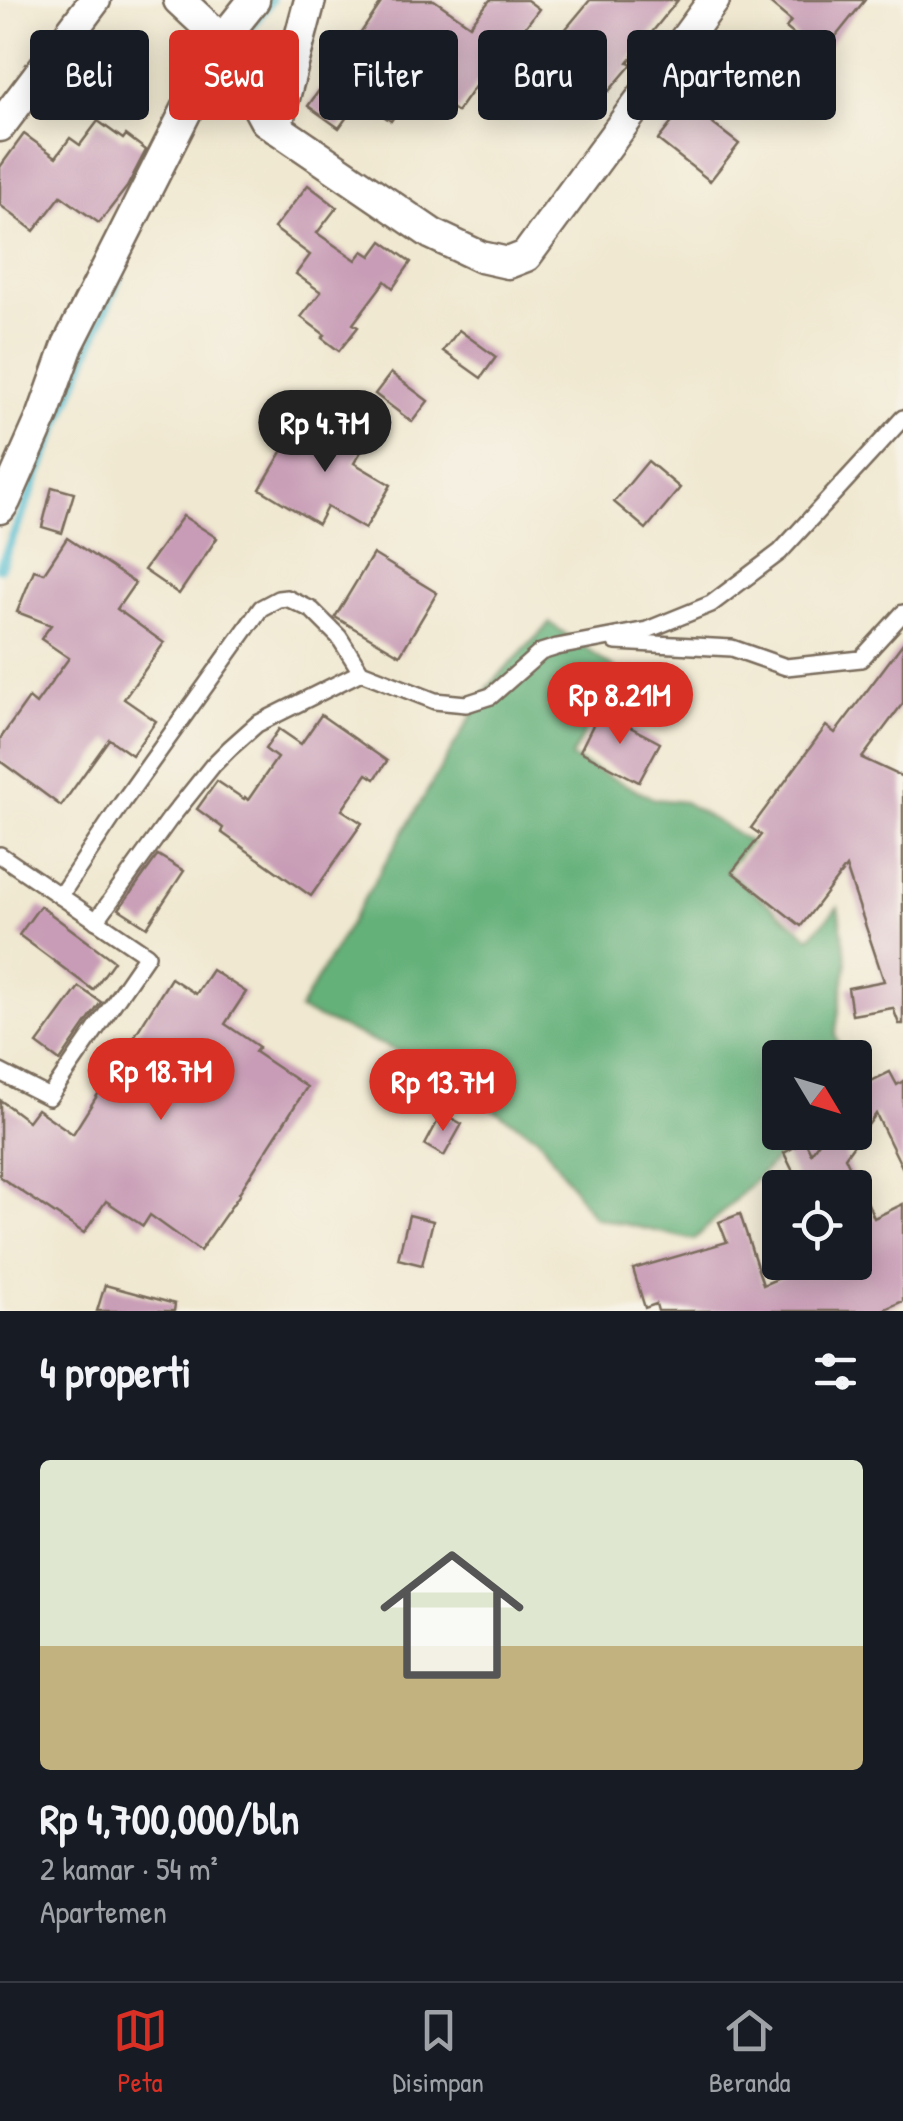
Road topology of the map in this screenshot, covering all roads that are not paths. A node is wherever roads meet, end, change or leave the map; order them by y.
1 (95, 0) edge
2 (179, 0) edge
3 (254, 0) edge
4 (310, 0) edge
5 (714, 0) edge
6 (211, 30) edge
7 (230, 30) edge
8 (182, 120) edge
9 (268, 120) edge
10 (270, 124) junction
11 (0, 126) edge
12 (903, 418) edge
13 (2, 502) edge
14 (903, 614) edge
15 (589, 640) junction
16 (360, 672) junction
17 (0, 855) edge
18 (60, 896) junction
19 (96, 921) junction
20 (0, 1072) edge

1 - 11 street
2 - 6 street
3 - 7 street
4 - 10 street
5 - 10 street
8 - 13 street
9 - 10 street
12 - 15 lane
14 - 15 lane
15 - 16 lane
16 - 18 lane
16 - 19 lane
17 - 18 lane
18 - 19 lane
19 - 20 lane

